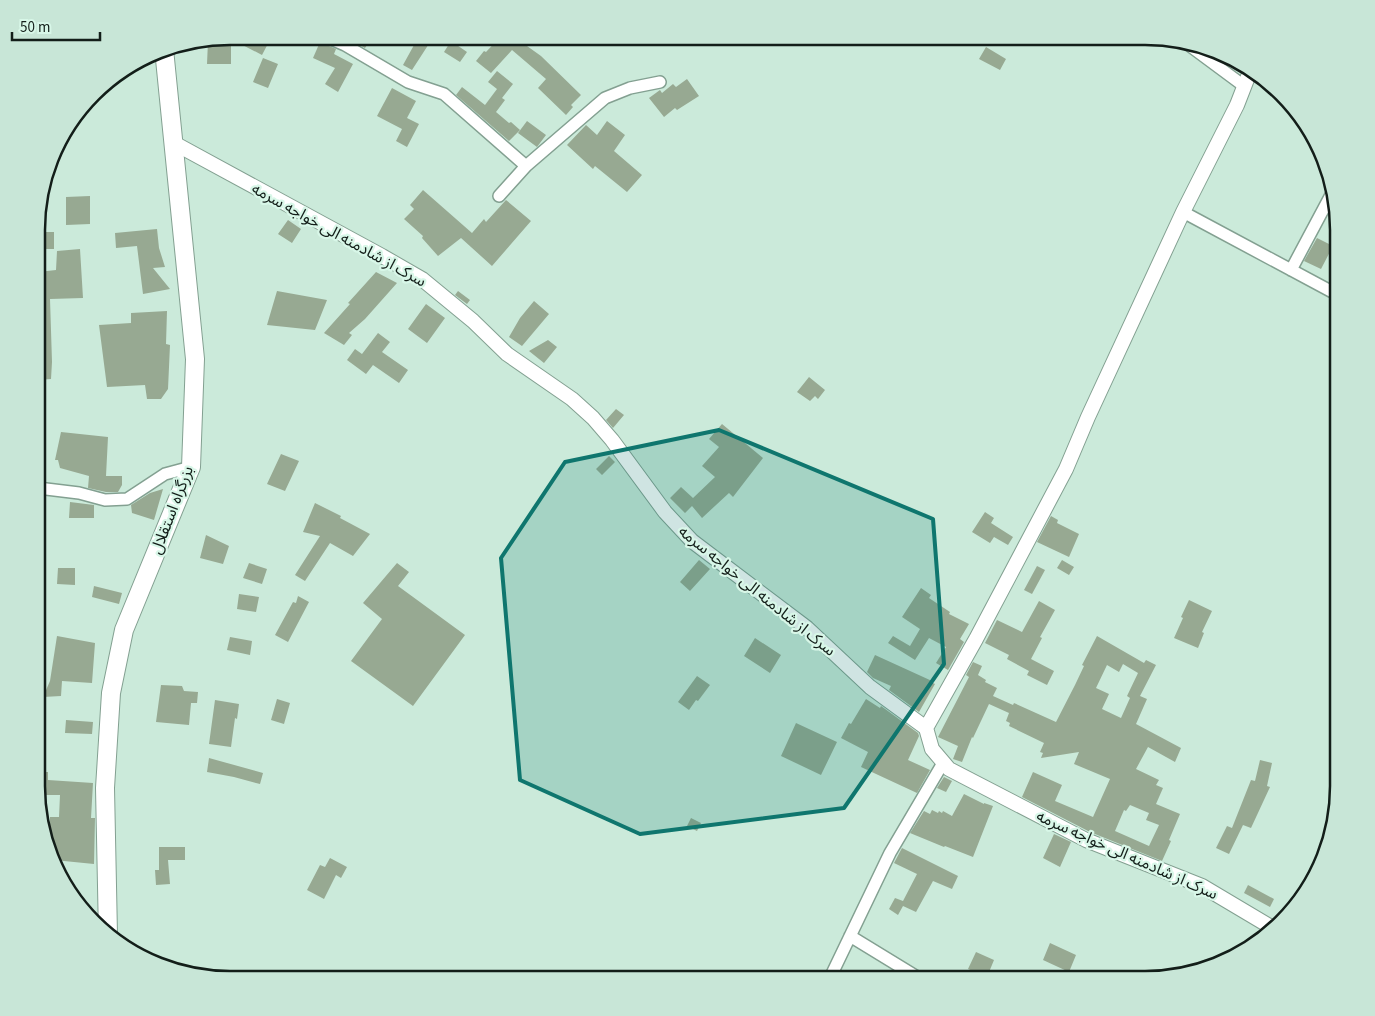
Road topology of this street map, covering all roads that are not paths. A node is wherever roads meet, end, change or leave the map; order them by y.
1 (345, 45) edge
2 (1200, 54) edge
3 (165, 57) edge
4 (1248, 76) edge
5 (660, 82) dead end
6 (1244, 86) junction
7 (172, 142) junction
8 (526, 166) junction
9 (499, 196) dead end
10 (1327, 202) edge
11 (1183, 212) junction
12 (1291, 270) junction
13 (1330, 291) edge
14 (191, 467) junction
15 (45, 489) edge
16 (926, 728) junction
17 (943, 763) junction
18 (108, 925) edge
19 (1267, 925) edge
20 (850, 936) junction
21 (832, 971) edge
22 (907, 971) edge

1 - 8 street
2 - 6 street
3 - 7 highway, بزرگراه استقلال
4 - 6 street
5 - 8 street
6 - 11 street
7 - 14 highway, بزرگراه استقلال
7 - 16 street, سرک از شادمنه الی خواجه سرمه
8 - 9 street
10 - 12 street
11 - 12 street
11 - 16 street
12 - 13 street
14 - 15 street
14 - 18 highway, بزرگراه استقلال
16 - 17 street, سرک از شادمنه الی خواجه سرمه
17 - 19 street, سرک از شادمنه الی خواجه سرمه
17 - 20 street
20 - 21 street
20 - 22 street

